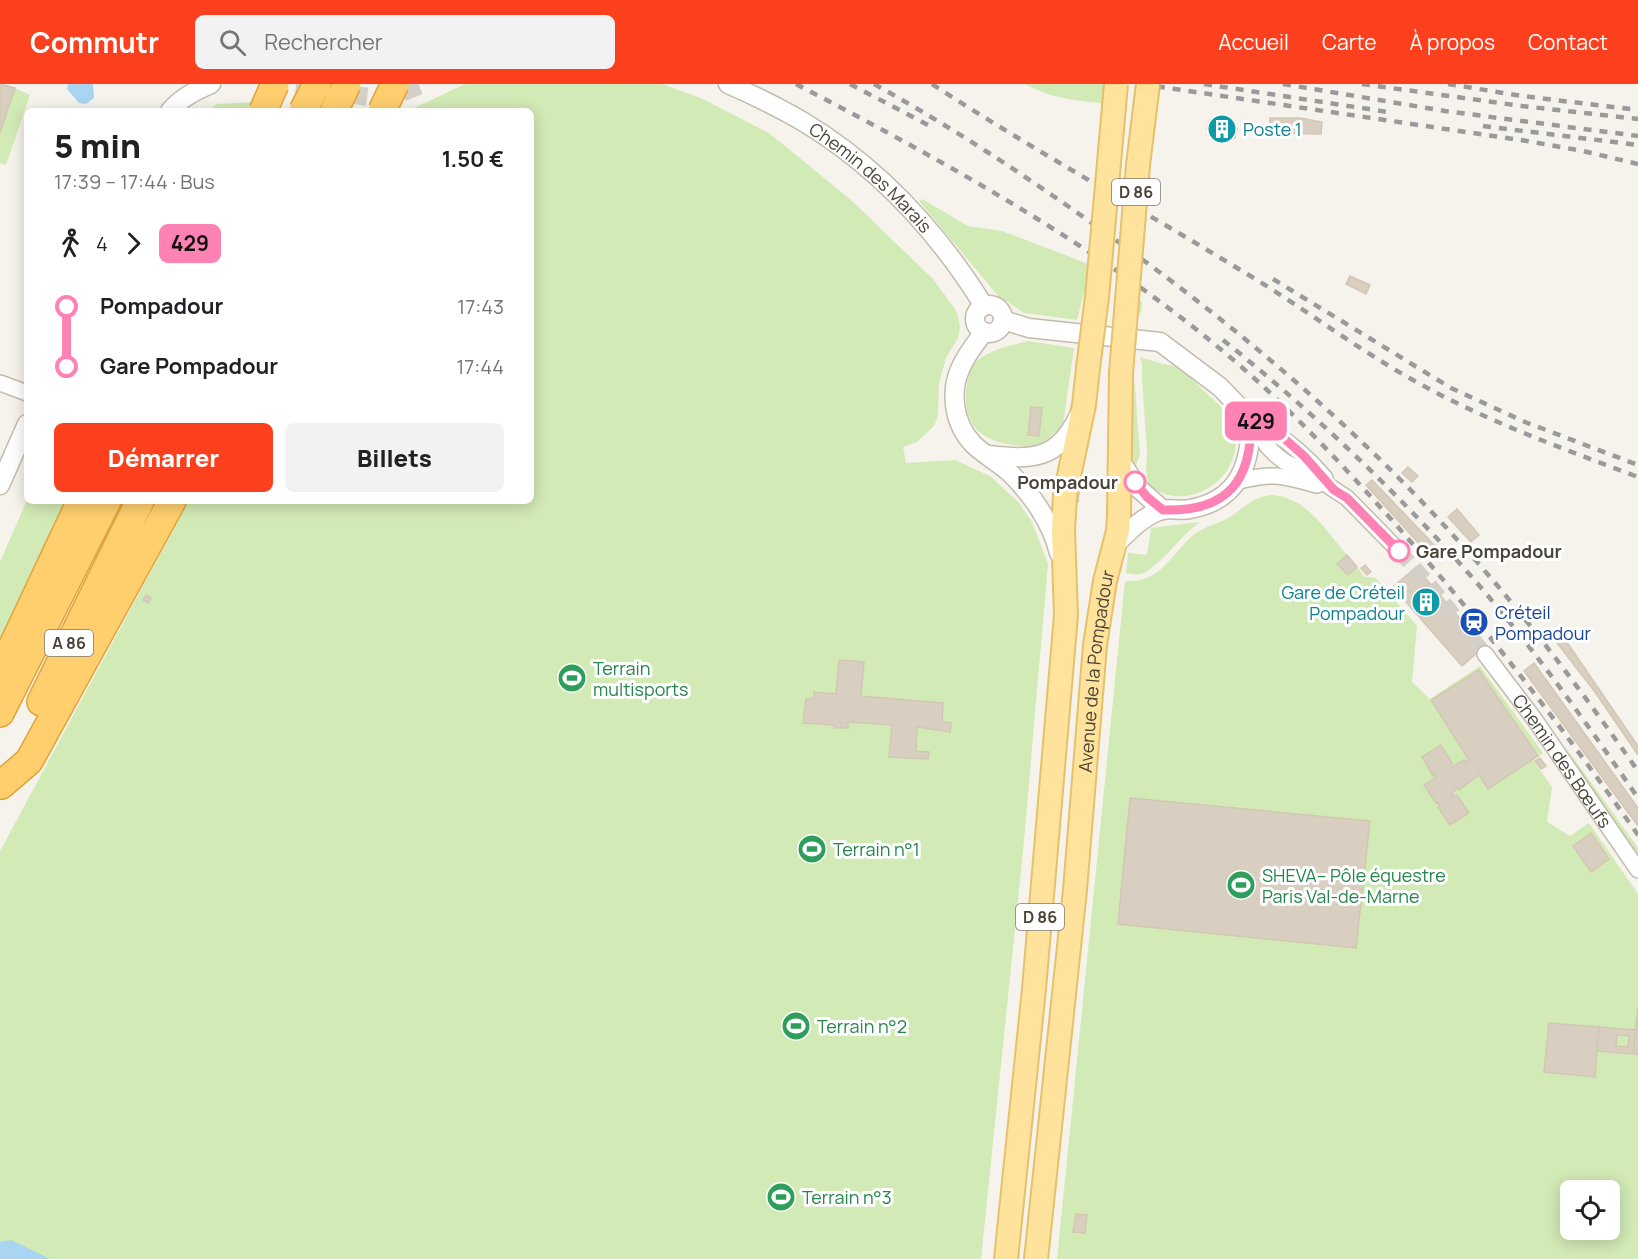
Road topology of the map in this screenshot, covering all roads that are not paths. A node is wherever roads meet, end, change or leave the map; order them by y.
1 (211, 84) edge
2 (275, 84) edge
3 (317, 84) edge
4 (347, 84) edge
5 (395, 84) edge
6 (728, 84) edge
7 (1116, 84) edge
8 (1148, 84) edge
9 (173, 108) edge
10 (264, 108) edge
11 (305, 108) edge
12 (335, 108) edge
13 (383, 108) edge
14 (984, 306) junction
15 (1003, 320) junction
16 (984, 332) junction
17 (0, 383) edge
18 (24, 392) edge
19 (1084, 405) junction
20 (1251, 419) junction
21 (24, 431) edge
22 (987, 455) junction
23 (1120, 462) junction
24 (1239, 481) junction
25 (0, 485) edge
26 (1334, 490) junction
27 (80, 504) edge
28 (105, 504) edge
29 (139, 504) edge
30 (170, 504) edge
31 (1163, 510) junction
32 (1114, 546) junction
33 (1399, 551) tunnel mouth
34 (1064, 575) junction
35 (1485, 654) tunnel mouth
36 (0, 673) edge
37 (0, 713) edge
38 (0, 786) edge
39 (1638, 870) edge
40 (1006, 1259) edge
41 (1036, 1259) edge

1 - 9 street
2 - 10 highway, bridge
3 - 11 highway, bridge
4 - 12 highway, bridge
5 - 13 highway, bridge
6 - 14 street, Chemin des Marais
7 - 19 main road, Avenue de la Pompadour / D 86, bridge
8 - 23 main road, Avenue de la Pompadour / D 86, bridge
14 - 15 street
14 - 16 street
15 - 16 street
15 - 20 street
16 - 22 street
17 - 18 street
19 - 22 street
19 - 34 main road, Avenue de la Pompadour / D 86
20 - 24 street
20 - 26 street
21 - 25 street
22 - 34 street
23 - 31 street
23 - 32 main road, Avenue de la Pompadour / D 86
24 - 26 street
24 - 31 street
26 - 33 street
27 - 36 highway
28 - 37 highway, A 86
29 - 38 highway, A 86
30 - 38 highway
31 - 32 street
32 - 41 main road, Avenue de la Pompadour / D 86
34 - 40 main road, Avenue de la Pompadour / D 86
35 - 39 street, Chemin des Bœufs

